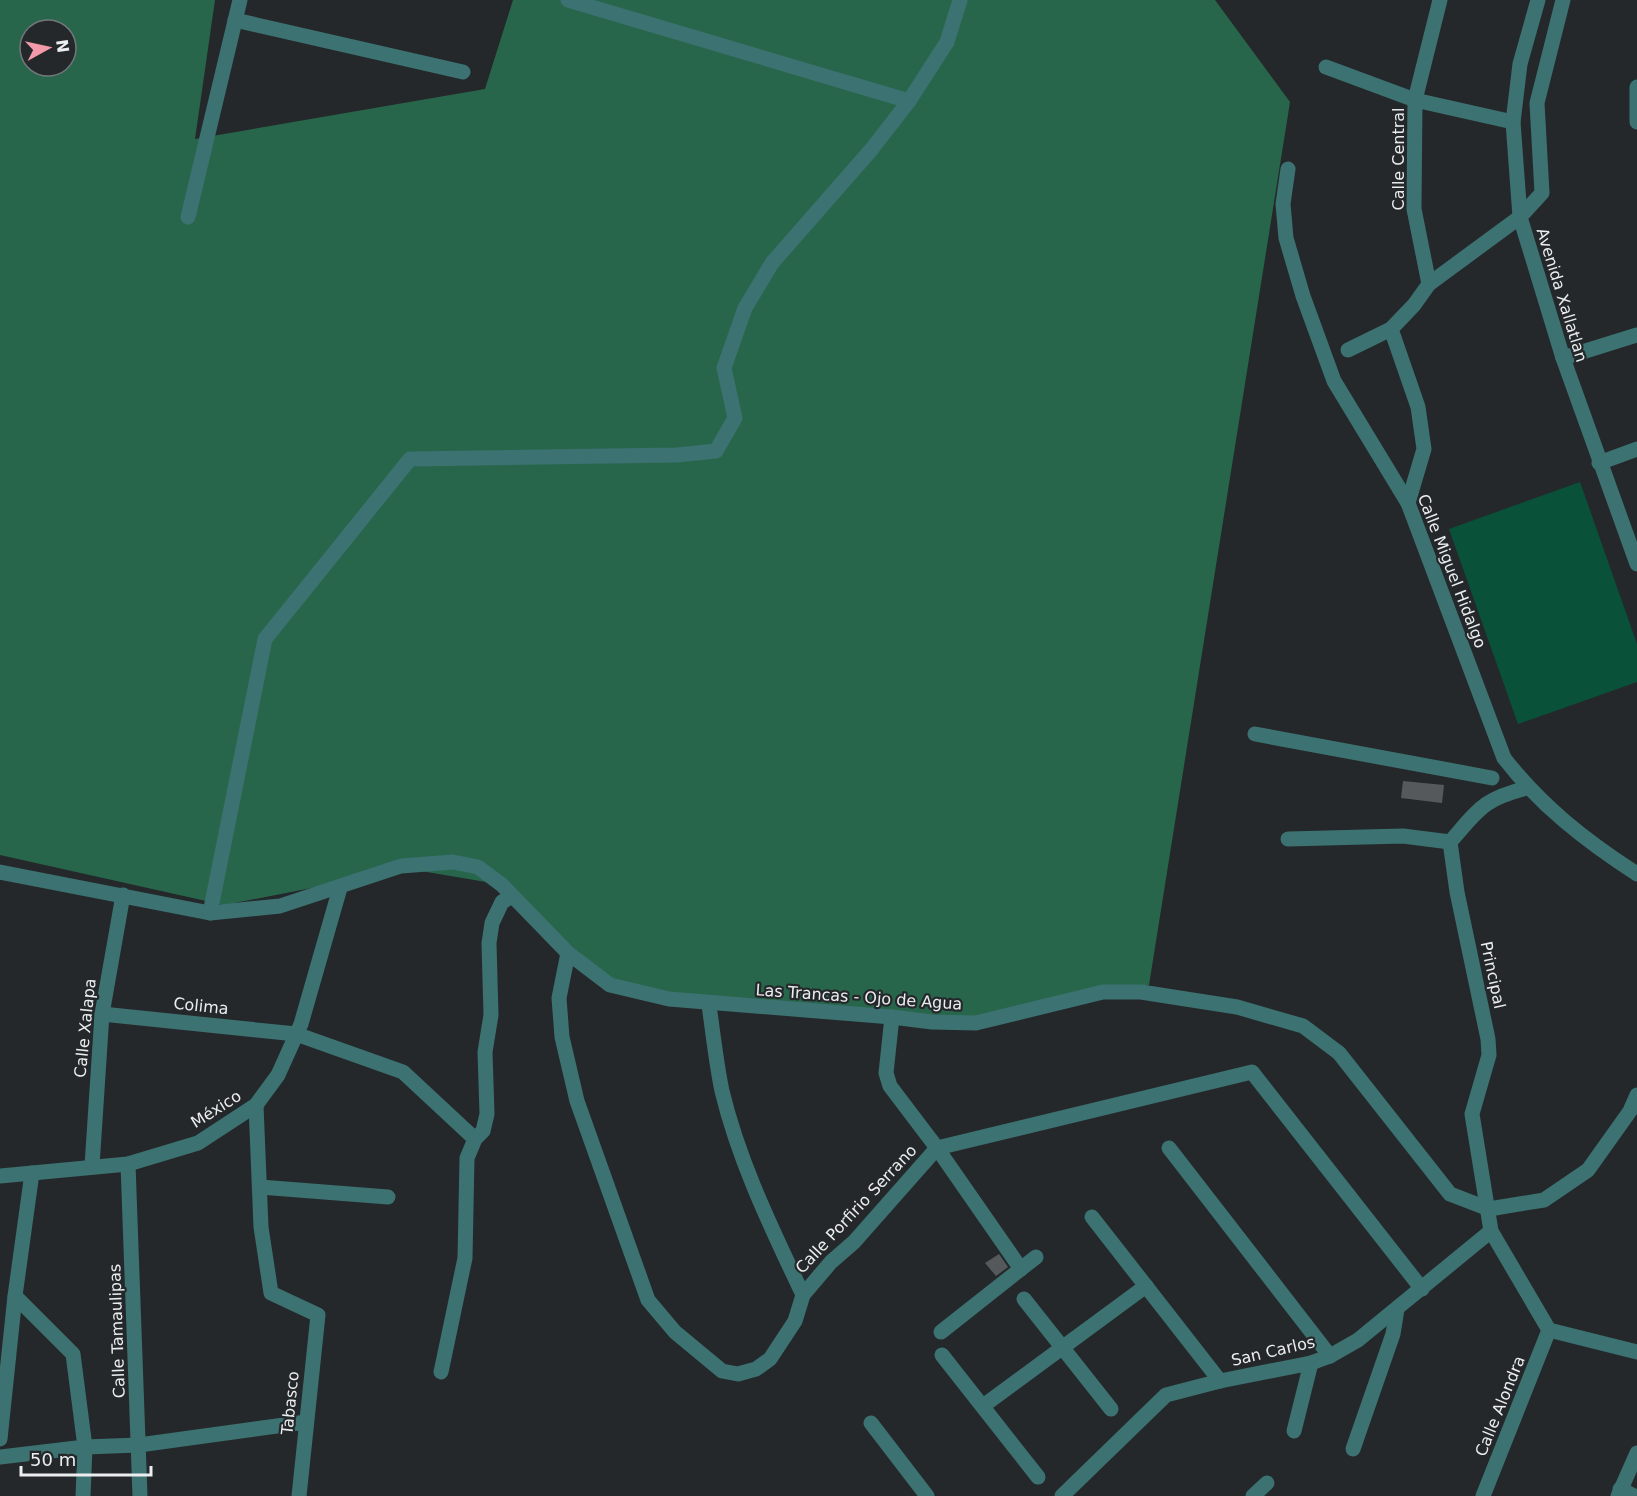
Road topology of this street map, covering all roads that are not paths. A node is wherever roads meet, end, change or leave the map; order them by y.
1 (240, 0) edge
2 (568, 0) edge
3 (960, 0) edge
4 (1440, 0) edge
5 (1538, 0) edge
6 (1563, 0) edge
7 (235, 20) junction
8 (1326, 67) dead end
9 (463, 72) dead end
10 (1637, 87) edge
11 (1516, 93) junction
12 (1415, 100) junction
13 (909, 101) junction
14 (1537, 103) junction
15 (1512, 122) junction
16 (1637, 122) edge
17 (1288, 169) dead end
18 (188, 217) dead end
19 (1520, 217) junction
20 (1429, 284) junction
21 (1391, 329) junction
22 (1637, 335) edge
23 (1348, 350) dead end
24 (1563, 358) junction
25 (1637, 449) edge
26 (1599, 463) junction
27 (1408, 503) junction
28 (1634, 548) edge
29 (1637, 564) edge
30 (1255, 734) dead end
31 (1504, 758) junction
32 (1492, 778) junction
33 (1527, 788) junction
34 (1481, 806) junction
35 (1288, 839) dead end
36 (1450, 842) junction
37 (0, 872) edge
38 (1637, 874) edge
39 (340, 888) junction
40 (123, 895) junction
41 (512, 896) junction
42 (210, 913) junction
43 (568, 953) junction
44 (709, 1005) junction
45 (102, 1014) junction
46 (892, 1017) junction
47 (296, 1034) junction
48 (1637, 1095) edge
49 (256, 1105) junction
50 (475, 1139) junction
51 (937, 1148) junction
52 (1169, 1148) dead end
53 (128, 1164) junction
54 (92, 1166) junction
55 (32, 1173) junction
56 (0, 1176) edge
57 (260, 1187) junction
58 (388, 1197) dead end
59 (1489, 1209) junction
60 (1092, 1217) dead end
61 (1491, 1231) junction
62 (1036, 1257) dead end
63 (1021, 1269) junction
64 (1146, 1286) junction
65 (1422, 1289) junction
66 (803, 1295) junction
67 (15, 1296) junction
68 (1024, 1299) dead end
69 (1396, 1309) junction
70 (1549, 1330) junction
71 (941, 1332) dead end
72 (1062, 1345) junction
73 (1637, 1352) edge
74 (942, 1355) dead end
75 (1330, 1356) junction
76 (1311, 1363) junction
77 (441, 1372) dead end
78 (1220, 1381) junction
79 (983, 1407) junction
80 (1111, 1409) dead end
81 (306, 1422) junction
82 (871, 1423) dead end
83 (1294, 1431) dead end
84 (0, 1439) edge
85 (139, 1445) junction
86 (85, 1447) junction
87 (1353, 1449) dead end
88 (1637, 1453) edge
89 (0, 1457) edge
90 (1634, 1471) edge
91 (1038, 1477) dead end
92 (1267, 1483) dead end
93 (1637, 1488) edge
94 (1628, 1495) edge
95 (83, 1496) edge
96 (140, 1496) edge
97 (299, 1496) edge
98 (927, 1496) edge
99 (1062, 1496) edge
100 (1253, 1496) edge
101 (1484, 1496) edge

1 - 7 street
2 - 13 street
3 - 13 street
4 - 12 street, Calle Central
5 - 11 street
6 - 14 street, Avenida Xallatlan
7 - 9 street
7 - 18 street
8 - 12 street
10 - 16 street
11 - 14 street
11 - 15 street
12 - 15 street
12 - 20 street, Calle Central
13 - 42 street
14 - 19 street, Avenida Xallatlan
15 - 19 street
17 - 27 street, Calle Miguel Hidalgo
19 - 20 street
19 - 24 street, Avenida Xallatlan
20 - 21 street
21 - 23 street
21 - 27 street
22 - 24 street
24 - 26 street, Avenida Xallatlan
25 - 26 street
26 - 28 street, Avenida Xallatlan
27 - 31 street, Calle Miguel Hidalgo
28 - 29 street, Avenida Xallatlan
30 - 32 street
31 - 32 street
31 - 33 street, Calle Miguel Hidalgo
32 - 34 street
33 - 34 street
33 - 38 street, Calle Miguel Hidalgo
34 - 36 street
35 - 36 street
36 - 59 street, Principal
37 - 40 street, Las Trancas - Ojo de Agua
39 - 41 street, Las Trancas - Ojo de Agua
39 - 42 street, Las Trancas - Ojo de Agua
39 - 47 street, México
40 - 42 street, Las Trancas - Ojo de Agua
40 - 45 street, Calle Xalapa
41 - 43 street, Las Trancas - Ojo de Agua
41 - 50 street
43 - 44 street, Las Trancas - Ojo de Agua
43 - 66 street, Calle Porfirio Serrano
44 - 46 street, Las Trancas - Ojo de Agua
44 - 66 street
45 - 47 street, Colima
45 - 54 street, Calle Xalapa
46 - 51 street
46 - 59 street, Las Trancas - Ojo de Agua
47 - 49 street, México
47 - 50 street, Colima
48 - 59 street
49 - 53 street, México
49 - 57 street
50 - 77 street
51 - 63 street
51 - 65 street
51 - 66 street, Calle Porfirio Serrano
52 - 75 street
53 - 54 street, México
53 - 85 street, Calle Tamaulipas
54 - 55 street, México
55 - 56 street, México
55 - 67 street
57 - 58 street
57 - 81 street, Tabasco
59 - 61 street, Principal
60 - 64 street
61 - 65 street, San Carlos
61 - 70 street
62 - 63 street
63 - 71 street
64 - 72 street
64 - 78 street
65 - 69 street, San Carlos
67 - 84 street
67 - 86 street
68 - 72 street
69 - 75 street, San Carlos
69 - 87 street
70 - 73 street
70 - 101 street, Calle Alondra
72 - 79 street
72 - 80 street
74 - 79 street
75 - 76 street, San Carlos
76 - 78 street, San Carlos
76 - 83 street
78 - 99 street, San Carlos
79 - 91 street
81 - 85 street
81 - 97 street, Tabasco
82 - 98 street
85 - 86 street
85 - 96 street, Calle Tamaulipas
86 - 89 street
86 - 95 street
88 - 90 street
90 - 94 street
92 - 100 street
93 - 94 street

